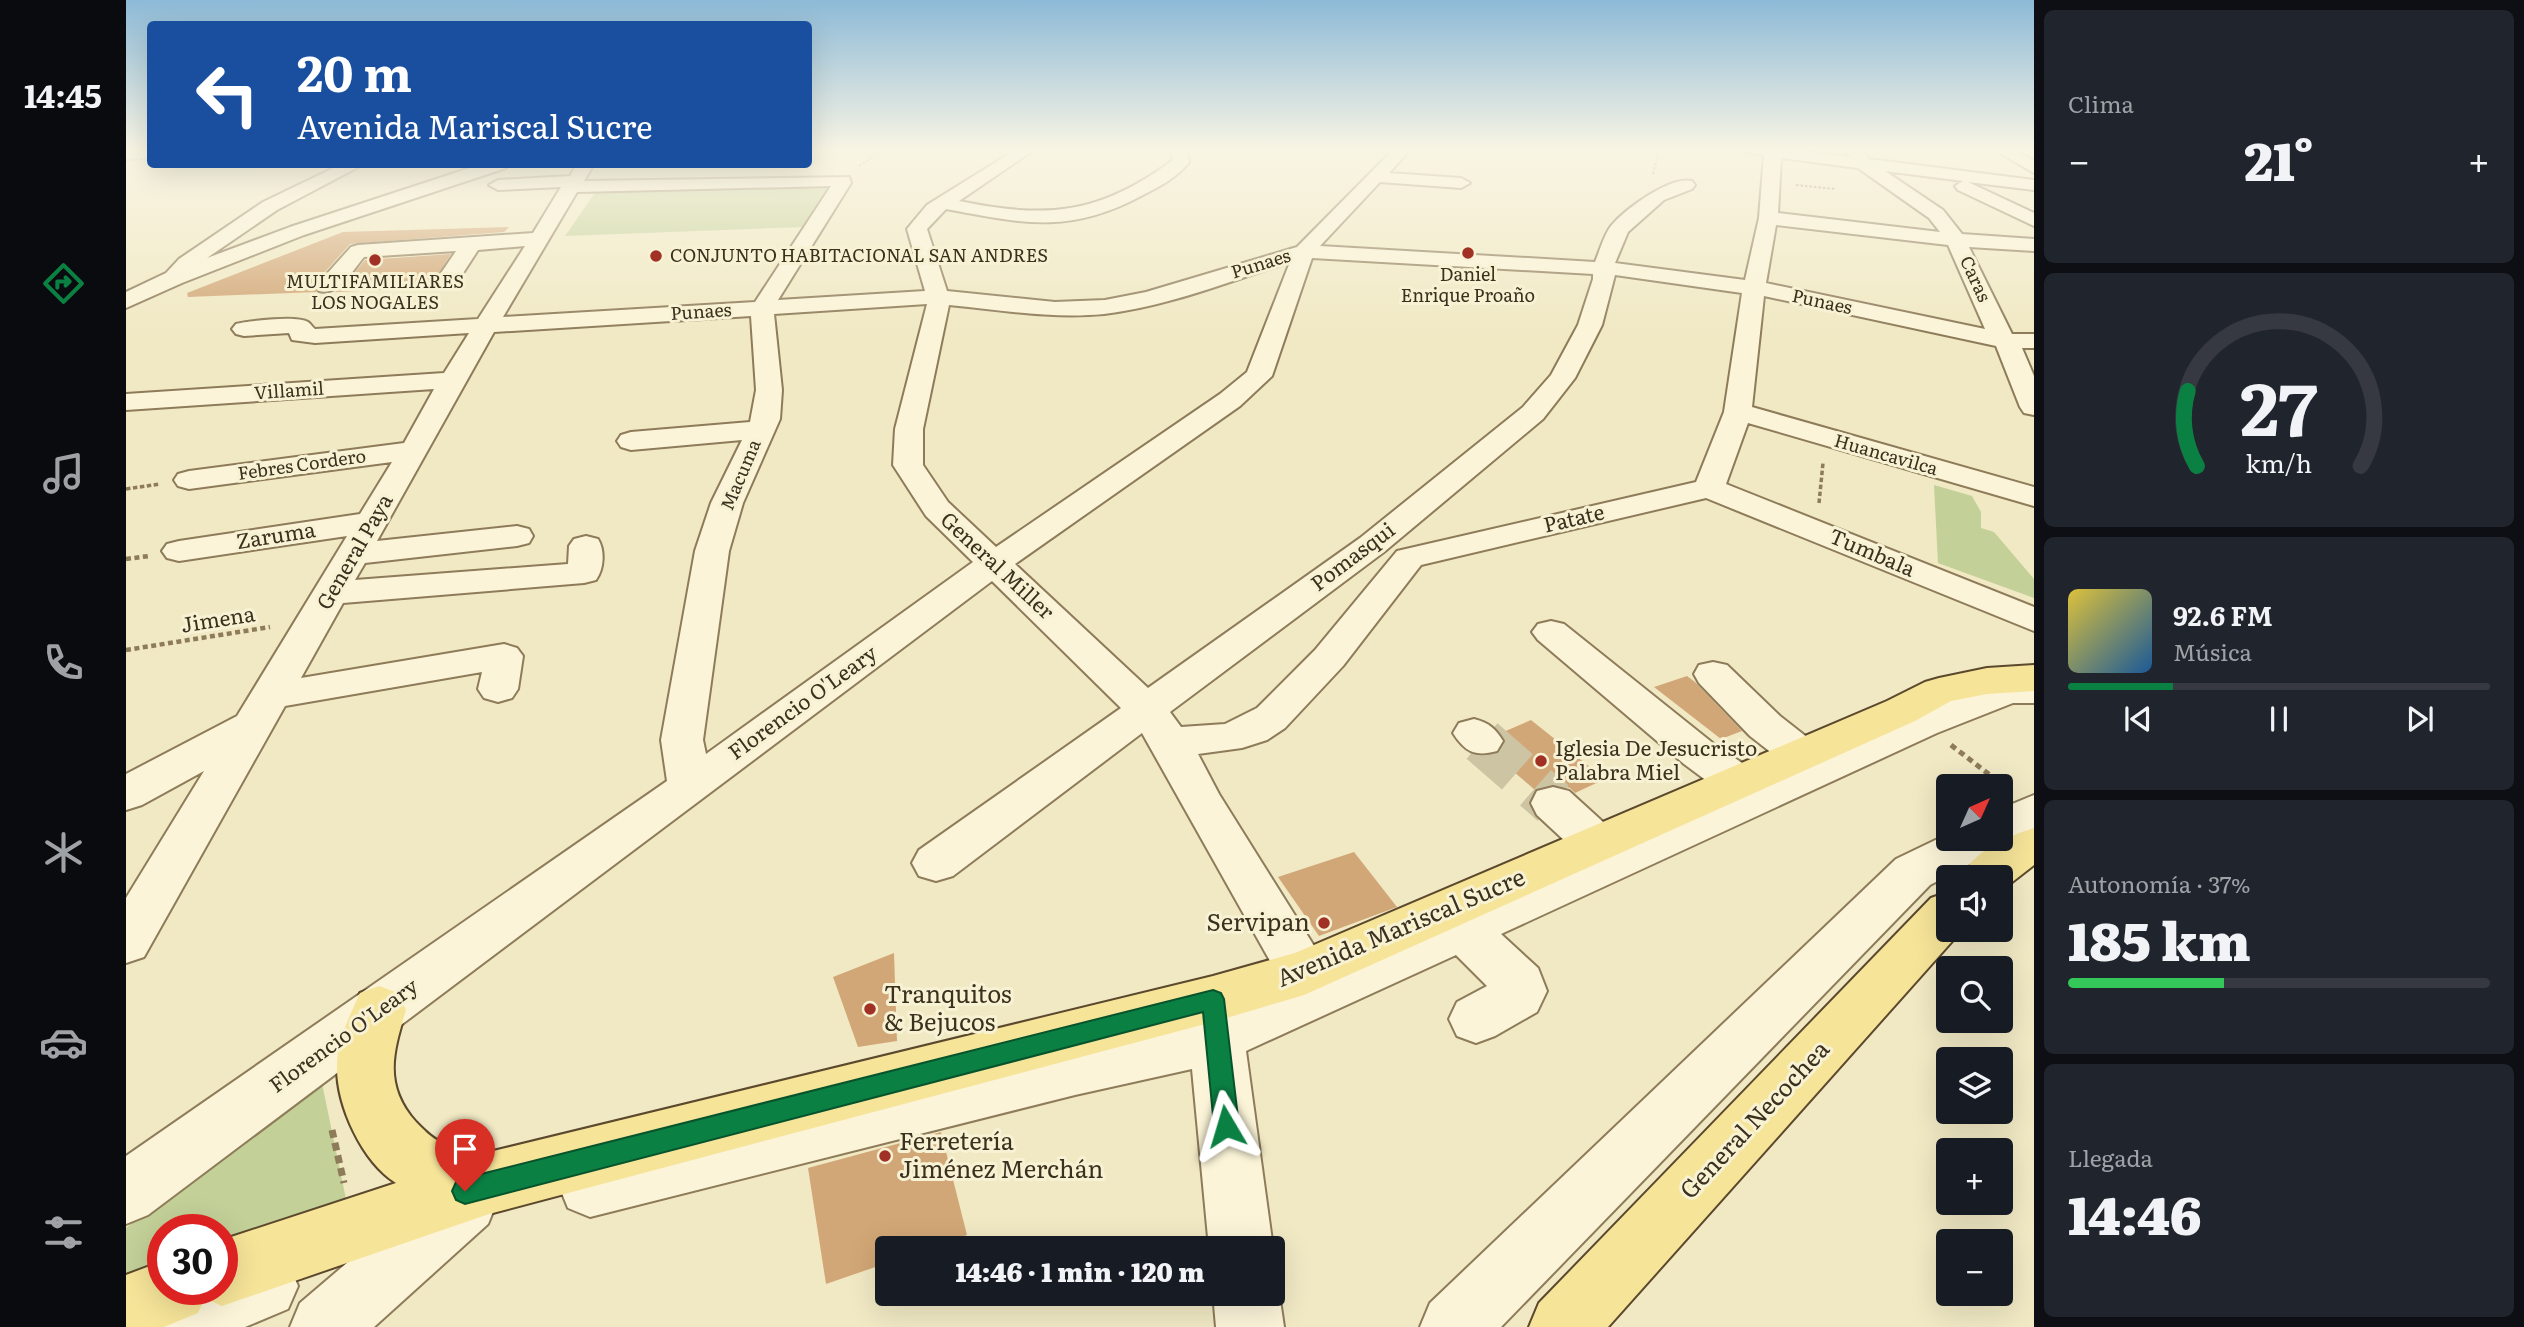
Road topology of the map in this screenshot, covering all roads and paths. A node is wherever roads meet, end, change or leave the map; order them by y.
1 (263, 211) edge
2 (356, 211) edge
3 (556, 211) edge
4 (824, 211) edge
5 (934, 211) edge
6 (983, 211) edge
7 (1091, 211) edge
8 (1342, 211) edge
9 (1640, 211) edge
10 (1769, 211) edge
11 (1932, 211) edge
12 (2016, 211) edge
13 (1768, 218) junction
14 (2034, 220) edge
15 (538, 239) junction
16 (1956, 240) junction
17 (471, 244) junction
18 (2034, 245) edge
19 (1304, 251) junction
20 (1604, 268) junction
21 (174, 278) junction
22 (448, 279) dead end
23 (327, 286) dead end
24 (1754, 288) junction
25 (938, 297) junction
26 (126, 301) edge
27 (762, 308) junction
28 (485, 325) junction
29 (244, 328) dead end
30 (2006, 341) junction
31 (2034, 341) edge
32 (452, 380) junction
33 (126, 402) edge
34 (2034, 407) edge
35 (1738, 412) junction
36 (761, 429) junction
37 (1825, 438) junction
38 (631, 441) dead end
39 (414, 450) junction
40 (189, 480) dead end
41 (1709, 488) junction
42 (2034, 497) edge
43 (373, 522) junction
44 (1817, 530) junction
45 (517, 536) dead end
46 (1372, 545) junction
47 (586, 546) dead end
48 (179, 551) dead end
49 (354, 554) junction
50 (1409, 558) junction
51 (996, 562) junction
52 (323, 607) junction
53 (2034, 620) edge
54 (1551, 632) dead end
55 (126, 650) edge
56 (1713, 674) dead end
57 (2034, 678) edge
58 (498, 689) dead end
59 (2034, 690) edge
60 (260, 711) junction
61 (1922, 723) junction
62 (1159, 726) junction
63 (1802, 755) junction
64 (1739, 782) junction
65 (690, 787) junction
66 (126, 794) edge
67 (1553, 803) tunnel mouth
68 (2016, 812) edge
69 (1598, 844) junction
70 (2034, 846) edge
71 (1955, 851) edge
72 (936, 863) dead end
73 (2001, 865) edge
74 (1454, 920) junction
75 (1936, 925) edge
76 (126, 942) edge
77 (1304, 973) junction
78 (379, 1010) junction
79 (1215, 1019) junction
80 (1476, 1019) dead end
81 (331, 1122) dead end
82 (489, 1183) junction
83 (126, 1193) edge
84 (346, 1193) dead end
85 (442, 1223) junction
86 (1240, 1236) edge
87 (238, 1268) edge
88 (147, 1300) edge
89 (1248, 1306) edge
90 (126, 1308) edge
91 (159, 1327) edge
92 (324, 1327) edge
93 (1250, 1327) edge
94 (1454, 1327) edge
95 (1563, 1327) edge

1 - 21 street
2 - 21 street
3 - 15 street, General Paya
4 - 27 street
5 - 25 street, General Miller
6 - 7 street
8 - 19 street, Florencio O'Leary
9 - 20 street, Pomasqui
10 - 13 street
11 - 16 street, Caras
12 - 14 street
13 - 16 street
13 - 24 street
15 - 17 street
15 - 28 street, General Paya
16 - 18 street
16 - 30 street, Caras
17 - 22 street
17 - 23 street
19 - 20 street, Punaes
19 - 25 street, Punaes
19 - 51 street, Florencio O'Leary
20 - 24 street, Punaes
20 - 46 street, Pomasqui
21 - 26 street
24 - 30 street, Punaes
24 - 35 street
25 - 27 street, Punaes
25 - 51 street, General Miller
27 - 28 street, Punaes
27 - 36 street, Macuma
28 - 29 street, Punaes
28 - 32 street, General Paya
30 - 31 street, Punaes
30 - 34 street, Caras
32 - 33 street, Villamil
32 - 39 street, General Paya
35 - 37 street, Huancavilca
35 - 41 street
36 - 38 street
36 - 65 street, Macuma
37 - 42 street, Huancavilca
37 - 44 path
39 - 40 street, Febres Cordero
39 - 43 street, General Paya
41 - 44 street, Tumbala
41 - 50 street, Patate
43 - 48 street, Zaruma
43 - 49 street, General Paya
44 - 53 street, Tumbala
45 - 49 street
46 - 50 street
46 - 62 street, Pomasqui
47 - 52 street
49 - 52 street, General Paya
50 - 62 street
51 - 62 street, General Miller
51 - 65 street, Florencio O'Leary
52 - 55 path, Jimena
52 - 60 street, General Paya
54 - 64 street
56 - 63 street
57 - 63 main road, Avenida Mariscal Sucre
58 - 60 street
59 - 61 street
60 - 66 street
60 - 76 street, General Paya
61 - 68 path
61 - 74 street
62 - 72 street, Pomasqui
62 - 77 street, General Miller
63 - 64 main road, Avenida Mariscal Sucre
64 - 69 main road, Avenida Mariscal Sucre
65 - 78 street, Florencio O'Leary
67 - 69 street
69 - 74 main road, Avenida Mariscal Sucre
70 - 73 main road
71 - 94 street
74 - 77 main road, Avenida Mariscal Sucre
74 - 79 street
74 - 80 street
75 - 95 main road, General Necochea
77 - 79 main road, Avenida Mariscal Sucre
78 - 82 main road
78 - 83 street, Florencio O'Leary
79 - 82 main road, Avenida Mariscal Sucre
79 - 85 street
79 - 86 street
81 - 84 path
82 - 85 street
82 - 87 main road, Avenida Mariscal Sucre
85 - 91 street
85 - 92 street
88 - 90 main road
89 - 93 street

